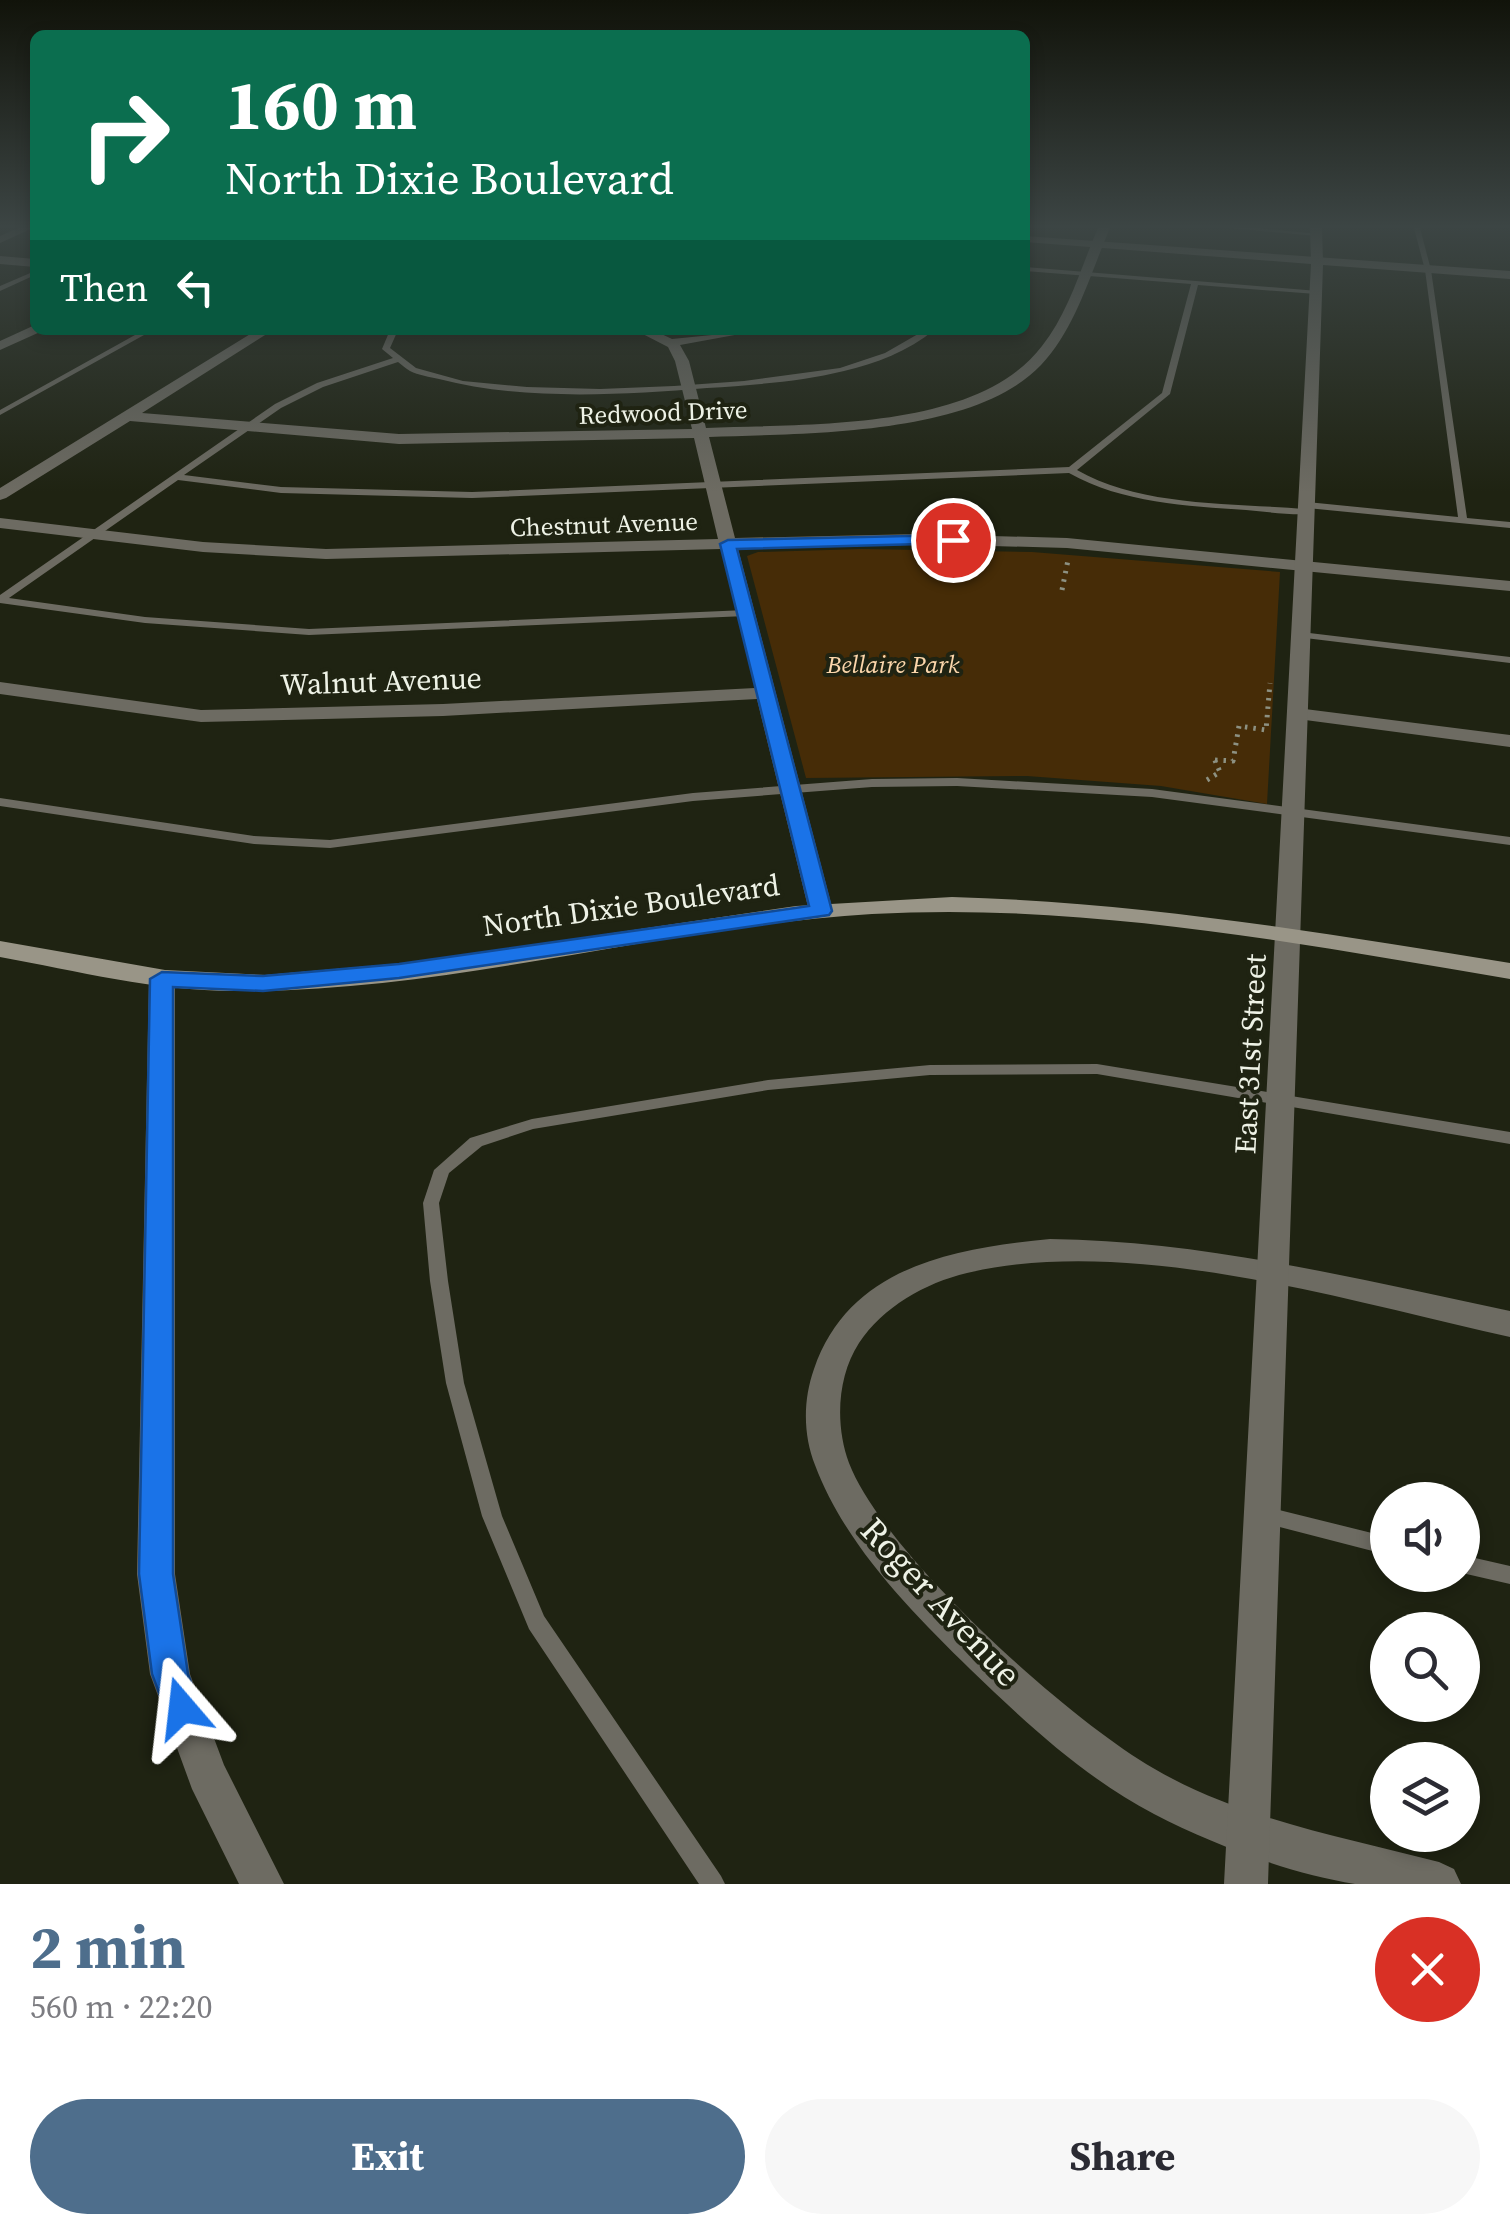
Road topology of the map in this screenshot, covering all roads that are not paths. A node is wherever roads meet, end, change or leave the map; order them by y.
1 (1063, 316) edge
2 (1186, 316) edge
3 (1315, 316) edge
4 (1434, 316) edge
5 (30, 331) edge
6 (139, 335) edge
7 (258, 335) edge
8 (392, 335) edge
9 (653, 335) edge
10 (722, 335) edge
11 (921, 335) edge
12 (670, 343) junction
13 (0, 346) edge
14 (394, 360) junction
15 (688, 385) junction
16 (0, 413) edge
17 (128, 416) junction
18 (244, 428) junction
19 (700, 433) junction
20 (1070, 470) junction
21 (176, 477) junction
22 (714, 486) junction
23 (0, 495) edge
24 (1307, 508) junction
25 (1463, 521) junction
26 (0, 523) edge
27 (1510, 526) edge
28 (95, 535) junction
29 (728, 544) junction
30 (1304, 564) junction
31 (1510, 586) edge
32 (0, 600) edge
33 (746, 613) junction
34 (1301, 636) junction
35 (1510, 660) edge
36 (0, 688) edge
37 (766, 693) junction
38 (1298, 714) junction
39 (1510, 741) edge
40 (790, 790) junction
41 (0, 802) edge
42 (1293, 810) junction
43 (1510, 841) edge
44 (821, 911) junction
45 (1288, 936) junction
46 (0, 949) edge
47 (1510, 970) edge
48 (162, 979) junction
49 (1280, 1101) junction
50 (1510, 1138) edge
51 (1272, 1275) junction
52 (1510, 1324) edge
53 (1262, 1515) junction
54 (1370, 1542) edge
55 (1480, 1568) edge
56 (1510, 1575) edge
57 (1248, 1832) junction
58 (262, 1884) edge
59 (713, 1884) edge
60 (1246, 1884) edge
61 (1439, 1884) edge

1 - 19 street, Redwood Drive
2 - 20 lane
3 - 24 street, East 31st Street
4 - 25 lane
5 - 13 street
6 - 16 lane
7 - 17 street
8 - 14 lane
9 - 12 street
10 - 12 street
11 - 15 lane
12 - 15 street
14 - 15 lane
14 - 18 lane
15 - 19 street
17 - 18 street, Redwood Drive
17 - 23 street
18 - 19 street, Redwood Drive
18 - 21 lane
19 - 22 street
20 - 22 lane
20 - 24 lane
21 - 22 lane
21 - 28 lane
22 - 29 street
24 - 25 lane
24 - 30 street, East 31st Street
25 - 27 lane
26 - 28 street, Chestnut Avenue
28 - 29 street, Chestnut Avenue
28 - 32 lane
29 - 30 street, Chestnut Avenue
29 - 33 street
30 - 31 street, Chestnut Avenue
30 - 34 street, East 31st Street
32 - 33 lane
33 - 37 street
34 - 35 lane
34 - 38 street, East 31st Street
36 - 37 street, Walnut Avenue
37 - 40 street
38 - 39 street
38 - 42 street, East 31st Street
40 - 41 lane
40 - 42 lane
40 - 44 street
42 - 43 lane
42 - 45 street, East 31st Street
44 - 45 main road, North Dixie Boulevard
44 - 48 main road, North Dixie Boulevard
45 - 47 main road, North Dixie Boulevard
45 - 49 street, East 31st Street
46 - 48 main road, North Dixie Boulevard
48 - 58 street
49 - 50 lane
49 - 51 street, East 31st Street
49 - 59 lane
51 - 52 street, Roger Avenue
51 - 53 street, East 31st Street
51 - 57 street, Roger Avenue
53 - 54 lane
53 - 57 street, East 31st Street
55 - 56 lane
57 - 60 street, East 31st Street
57 - 61 street, Roger Avenue

